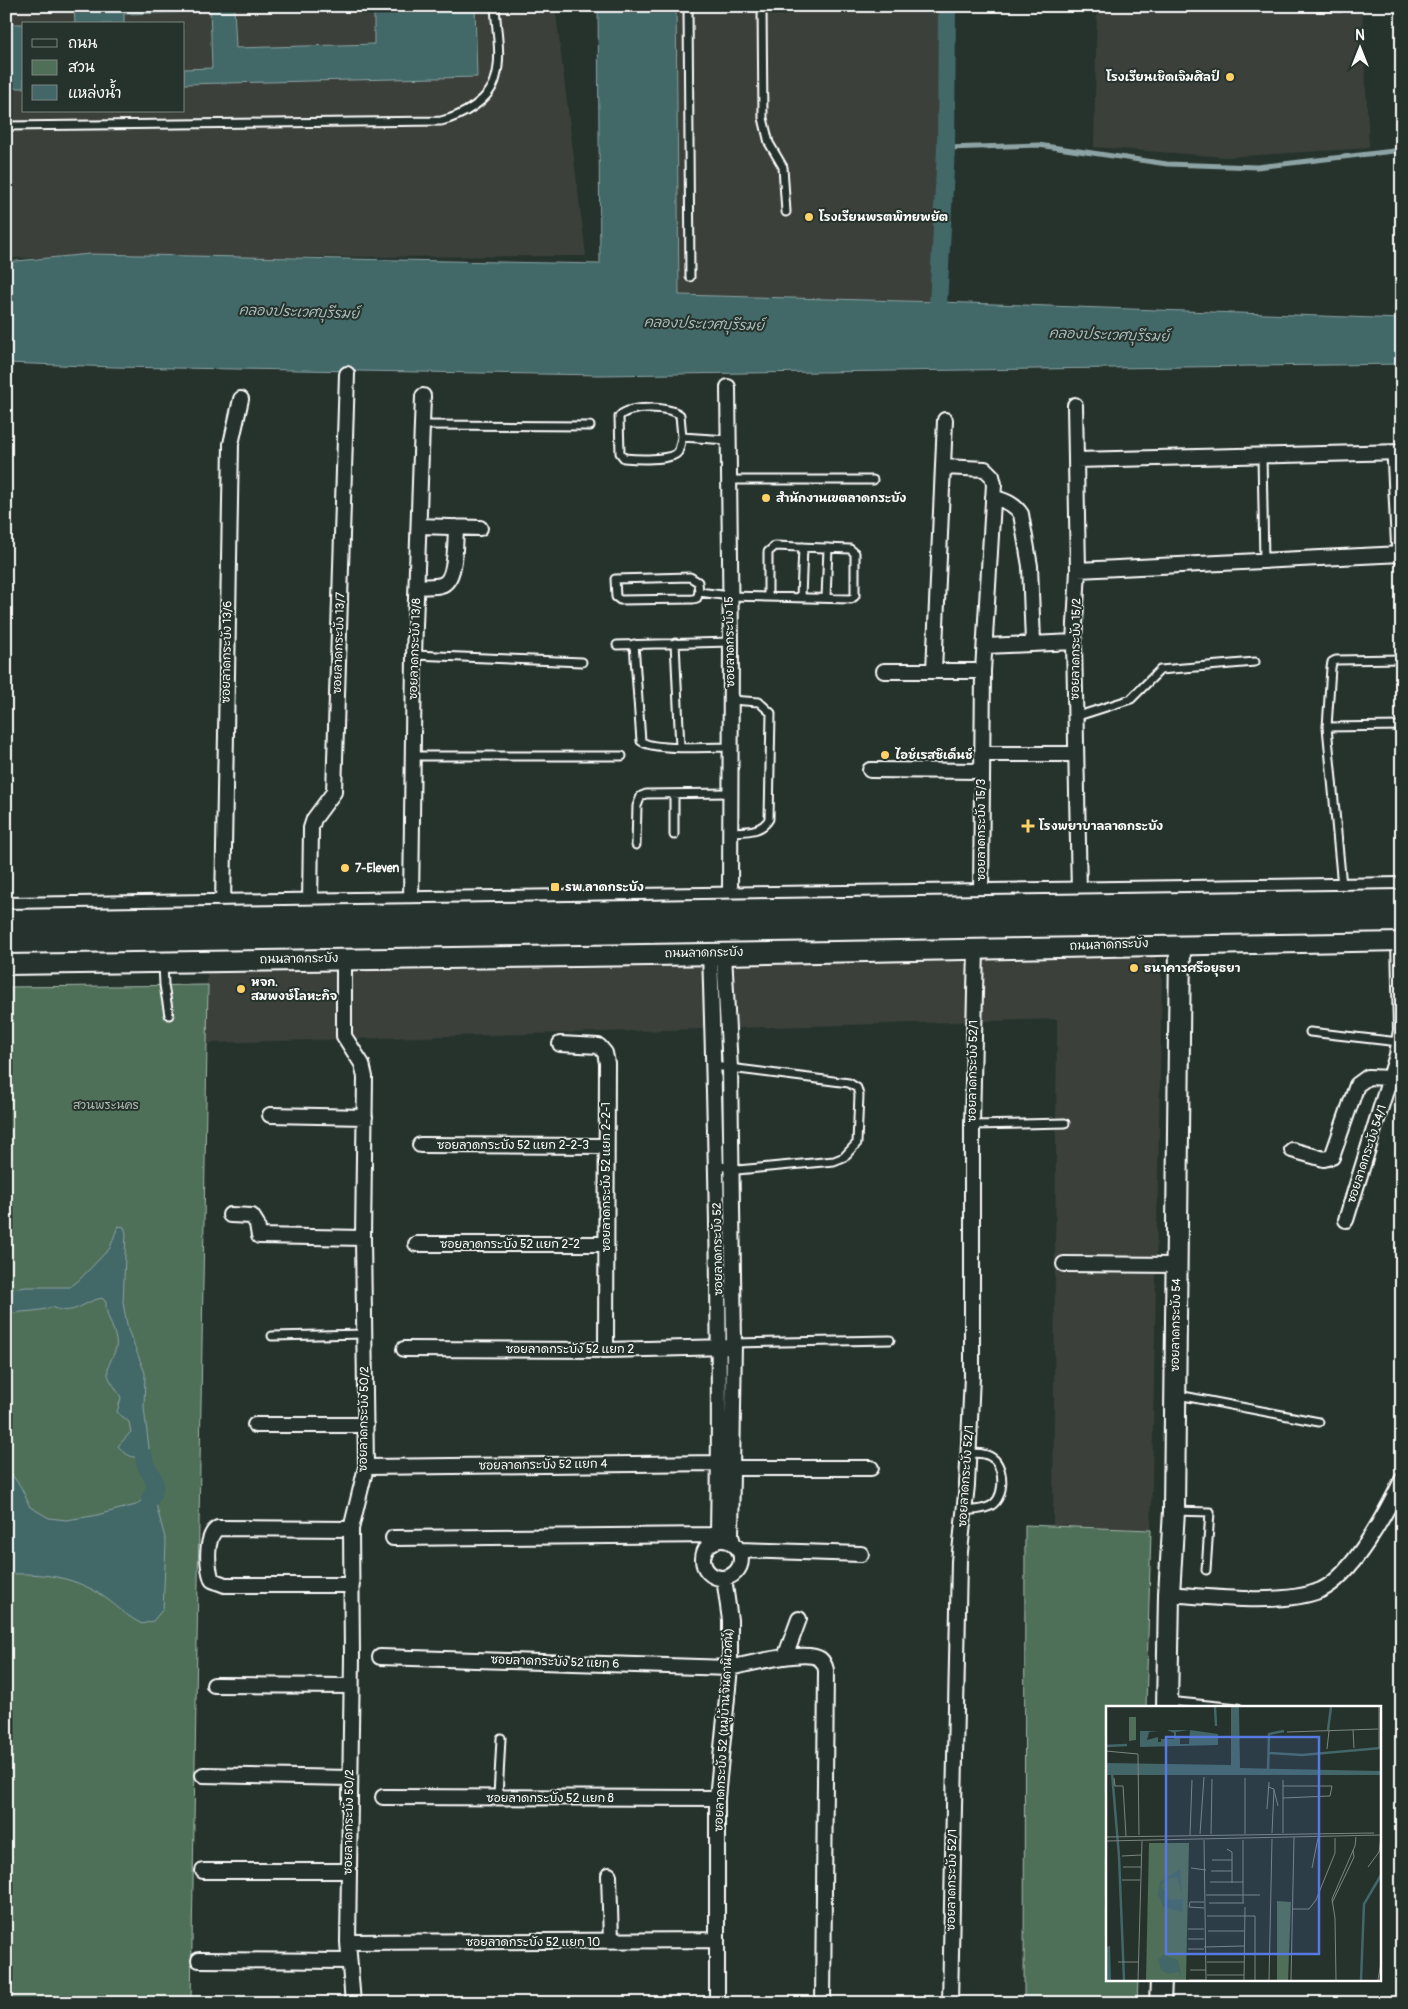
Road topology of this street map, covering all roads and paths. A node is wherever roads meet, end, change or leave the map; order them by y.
1 (495, 6) edge
2 (688, 6) edge
3 (762, 6) edge
4 (1305, 6) edge
5 (1340, 7) edge
6 (6, 126) edge
7 (786, 212) dead end
8 (690, 277) dead end
9 (347, 374) dead end
10 (728, 387) dead end
11 (423, 396) dead end
12 (241, 399) dead end
13 (1075, 405) dead end
14 (945, 420) dead end
15 (422, 425) junction
16 (590, 426) dead end
17 (682, 437) junction
18 (728, 440) junction
19 (1397, 452) edge
20 (1262, 455) junction
21 (1076, 460) junction
22 (944, 467) junction
23 (729, 480) junction
24 (873, 480) dead end
25 (993, 497) junction
26 (419, 526) junction
27 (456, 527) junction
28 (480, 528) dead end
29 (803, 547) junction
30 (828, 548) junction
31 (1399, 555) edge
32 (1264, 560) junction
33 (1078, 570) junction
34 (417, 587) junction
35 (699, 592) junction
36 (730, 596) junction
37 (768, 597) junction
38 (801, 598) junction
39 (826, 598) junction
40 (731, 642) junction
41 (1033, 642) junction
42 (1074, 642) junction
43 (675, 643) junction
44 (634, 644) junction
45 (616, 645) dead end
46 (986, 646) junction
47 (414, 655) junction
48 (1402, 659) edge
49 (582, 662) dead end
50 (1255, 662) dead end
51 (884, 671) dead end
52 (934, 671) junction
53 (983, 671) junction
54 (731, 700) junction
55 (1075, 717) junction
56 (1402, 726) edge
57 (1327, 727) junction
58 (680, 747) junction
59 (730, 747) junction
60 (981, 754) junction
61 (1076, 754) junction
62 (413, 756) junction
63 (622, 756) dead end
64 (870, 770) dead end
65 (981, 771) junction
66 (730, 793) junction
67 (674, 794) junction
68 (730, 832) junction
69 (674, 835) dead end
70 (636, 845) dead end
71 (1402, 889) edge
72 (1343, 890) junction
73 (1180, 892) junction
74 (1078, 893) junction
75 (981, 894) junction
76 (730, 898) junction
77 (1402, 901) edge
78 (411, 902) junction
79 (310, 905) junction
80 (223, 906) junction
81 (6, 909) edge
82 (6, 921) edge
83 (1401, 933) edge
84 (6, 942) edge
85 (1180, 943) junction
86 (976, 948) junction
87 (717, 953) junction
88 (344, 959) junction
89 (163, 961) junction
90 (6, 962) edge
91 (169, 1016) dead end
92 (1310, 1032) dead end
93 (1400, 1034) edge
94 (560, 1044) dead end
95 (714, 1066) junction
96 (730, 1069) junction
97 (1391, 1078) junction
98 (270, 1115) dead end
99 (365, 1117) junction
100 (1065, 1123) dead end
101 (972, 1125) junction
102 (420, 1145) dead end
103 (606, 1146) junction
104 (1292, 1150) dead end
105 (717, 1165) junction
106 (731, 1168) junction
107 (230, 1215) dead end
108 (1346, 1220) dead end
109 (363, 1238) junction
110 (416, 1244) dead end
111 (605, 1244) junction
112 (1064, 1264) dead end
113 (1177, 1265) junction
114 (365, 1334) junction
115 (272, 1336) dead end
116 (890, 1340) dead end
117 (734, 1343) junction
118 (404, 1348) dead end
119 (719, 1348) junction
120 (606, 1350) junction
121 (1175, 1394) junction
122 (1319, 1422) dead end
123 (255, 1425) dead end
124 (366, 1425) junction
125 (969, 1453) junction
126 (726, 1464) junction
127 (366, 1467) junction
128 (871, 1468) dead end
129 (1402, 1480) edge
130 (965, 1510) junction
131 (1174, 1511) junction
132 (351, 1529) junction
133 (393, 1538) dead end
134 (715, 1539) junction
135 (736, 1547) junction
136 (861, 1554) dead end
137 (1206, 1570) dead end
138 (724, 1578) junction
139 (352, 1585) junction
140 (1169, 1594) junction
141 (799, 1618) dead end
142 (380, 1657) dead end
143 (784, 1657) junction
144 (730, 1668) junction
145 (214, 1685) dead end
146 (350, 1686) junction
147 (1167, 1704) edge
148 (1202, 1706) edge
149 (501, 1738) dead end
150 (203, 1775) dead end
151 (350, 1778) junction
152 (383, 1797) dead end
153 (498, 1798) junction
154 (718, 1798) junction
155 (203, 1871) dead end
156 (349, 1871) junction
157 (609, 1875) dead end
158 (718, 1940) junction
159 (611, 1941) junction
160 (348, 1942) junction
161 (199, 1960) dead end
162 (348, 1961) junction
163 (1161, 1982) edge
164 (353, 2003) edge
165 (717, 2003) edge
166 (823, 2003) edge
167 (950, 2003) edge
168 (1160, 2003) edge

1 - 6 lane
2 - 8 lane
3 - 7 lane
4 - 5 lane
9 - 79 street, ซอยลาดกระบัง 13/7
10 - 18 street, ซอยลาดกระบัง 15
11 - 15 street, ซอยลาดกระบัง 13/8
12 - 80 street, ซอยลาดกระบัง 13/6
13 - 21 street, ซอยลาดกระบัง 15/2
14 - 22 street
15 - 16 lane
15 - 26 street, ซอยลาดกระบัง 13/8
17 - 17 lane
17 - 18 lane
18 - 23 street, ซอยลาดกระบัง 15
19 - 20 street
19 - 31 lane
20 - 21 street
20 - 32 lane
21 - 33 street, ซอยลาดกระบัง 15/2
22 - 25 street, ซอยลาดกระบัง 15/3
22 - 52 street
23 - 24 lane
23 - 36 street, ซอยลาดกระบัง 15
25 - 41 street
25 - 46 street, ซอยลาดกระบัง 15/3
26 - 27 street
26 - 34 street, ซอยลาดกระบัง 13/8
27 - 28 street
27 - 34 street
29 - 30 lane
29 - 37 lane
29 - 38 lane
30 - 39 lane
30 - 39 lane
31 - 32 street
32 - 33 street
33 - 42 street, ซอยลาดกระบัง 15/2
34 - 47 street, ซอยลาดกระบัง 13/8
35 - 35 lane
35 - 36 lane
36 - 37 lane
36 - 40 street, ซอยลาดกระบัง 15
37 - 38 lane
38 - 39 lane
40 - 43 lane
40 - 54 street, ซอยลาดกระบัง 15
41 - 42 street
41 - 46 street
42 - 55 street, ซอยลาดกระบัง 15/2
43 - 44 lane
43 - 58 lane
44 - 45 lane
44 - 58 lane
46 - 53 street, ซอยลาดกระบัง 15/3
47 - 49 lane
47 - 62 street, ซอยลาดกระบัง 13/8
48 - 57 lane
50 - 55 lane
51 - 52 street
52 - 53 street
53 - 60 street, ซอยลาดกระบัง 15/3
54 - 59 street, ซอยลาดกระบัง 15
54 - 68 lane
55 - 61 street, ซอยลาดกระบัง 15/2
56 - 57 lane
57 - 72 lane
58 - 59 lane
59 - 66 street, ซอยลาดกระบัง 15
60 - 61 street
60 - 65 street, ซอยลาดกระบัง 15/3
61 - 74 street, ซอยลาดกระบัง 15/2
62 - 63 lane
62 - 78 street, ซอยลาดกระบัง 13/8
64 - 65 street
65 - 75 street, ซอยลาดกระบัง 15/3
66 - 67 lane
66 - 68 street, ซอยลาดกระบัง 15
67 - 69 lane
67 - 70 lane
68 - 76 street, ซอยลาดกระบัง 15
71 - 72 main road
72 - 73 main road
73 - 74 main road
73 - 85 main road
74 - 75 main road
75 - 76 main road
76 - 78 main road
77 - 82 main road, bridge
78 - 79 main road
79 - 80 main road
80 - 81 main road
83 - 84 main road, bridge
83 - 85 main road, ถนนลาดกระบัง
83 - 93 street, ซอยลาดกระบัง 54/1
85 - 86 main road, ถนนลาดกระบัง
85 - 113 main road, ซอยลาดกระบัง 54
86 - 87 main road, ถนนลาดกระบัง
86 - 101 street, ซอยลาดกระบัง 52/1
87 - 88 main road, ถนนลาดกระบัง
87 - 95 street, ซอยลาดกระบัง 52
87 - 96 street, ซอยลาดกระบัง 52
88 - 89 main road, ถนนลาดกระบัง
88 - 99 street, ซอยลาดกระบัง 50/2
89 - 90 main road, ถนนลาดกระบัง
89 - 91 lane
92 - 93 lane
93 - 97 street, ซอยลาดกระบัง 54/1
94 - 103 street, ซอยลาดกระบัง 52 แยก 2-2-1
95 - 96 lane
95 - 105 street, ซอยลาดกระบัง 52
96 - 106 street, ซอยลาดกระบัง 52
96 - 106 lane
97 - 104 street
97 - 108 street, ซอยลาดกระบัง 54/1
98 - 99 street
99 - 109 street, ซอยลาดกระบัง 50/2
100 - 101 lane
101 - 125 street, ซอยลาดกระบัง 52/1
102 - 103 street, ซอยลาดกระบัง 52 แยก 2-2-3
103 - 111 street, ซอยลาดกระบัง 52 แยก 2-2-1
105 - 106 lane
105 - 119 street, ซอยลาดกระบัง 52
106 - 117 street, ซอยลาดกระบัง 52
107 - 109 street
109 - 114 street, ซอยลาดกระบัง 50/2
110 - 111 street, ซอยลาดกระบัง 52 แยก 2-2
111 - 120 street, ซอยลาดกระบัง 52 แยก 2-2-1
112 - 113 street
113 - 121 main road, ซอยลาดกระบัง 54
114 - 115 lane
114 - 124 street, ซอยลาดกระบัง 50/2
116 - 117 lane
117 - 119 street, ซอยลาดกระบัง 52 แยก 2
117 - 126 street, ซอยลาดกระบัง 52
118 - 120 street, ซอยลาดกระบัง 52 แยก 2
119 - 120 street, ซอยลาดกระบัง 52 แยก 2
119 - 126 street, ซอยลาดกระบัง 52
121 - 122 lane
121 - 131 main road, ซอยลาดกระบัง 54
123 - 124 street
124 - 127 street, ซอยลาดกระบัง 50/2
125 - 130 street, ซอยลาดกระบัง 52/1
125 - 130 lane
126 - 127 street, ซอยลาดกระบัง 52 แยก 4
126 - 128 street, ซอยลาดกระบัง 52 แยก 4
126 - 134 street, ซอยลาดกระบัง 52
126 - 135 street, ซอยลาดกระบัง 52
127 - 132 street, ซอยลาดกระบัง 50/2
129 - 140 street
130 - 167 street, ซอยลาดกระบัง 52/1
131 - 137 lane
131 - 140 main road, ซอยลาดกระบัง 54
132 - 139 street, ซอยลาดกระบัง 50/2
132 - 139 street
133 - 134 street
134 - 135 street
134 - 138 street, ซอยลาดกระบัง 52
135 - 136 street
135 - 138 street, ซอยลาดกระบัง 52
138 - 144 street, ซอยลาดกระบัง 52 (หมู่บ้านจินดานิเวศน์)
139 - 146 street, ซอยลาดกระบัง 50/2
140 - 147 main road, ซอยลาดกระบัง 54
141 - 143 street
142 - 144 street, ซอยลาดกระบัง 52 แยก 6
143 - 144 street, ซอยลาดกระบัง 52 แยก 6
143 - 166 street, ซอยลาดกระบัง 52 แยก 6
144 - 154 street, ซอยลาดกระบัง 52 (หมู่บ้านจินดานิเวศน์)
145 - 146 street
146 - 151 street, ซอยลาดกระบัง 50/2
147 - 148 lane
149 - 153 lane
150 - 151 street
151 - 156 street, ซอยลาดกระบัง 50/2
152 - 153 street, ซอยลาดกระบัง 52 แยก 8
153 - 154 street, ซอยลาดกระบัง 52 แยก 8
154 - 158 street, ซอยลาดกระบัง 52 (หมู่บ้านจินดานิเวศน์)
155 - 156 street
156 - 160 street, ซอยลาดกระบัง 50/2
157 - 159 street
158 - 159 street, ซอยลาดกระบัง 52 แยก 10
158 - 165 street, ซอยลาดกระบัง 52 (หมู่บ้านจินดานิเวศน์)
159 - 160 street, ซอยลาดกระบัง 52 แยก 10
160 - 162 street, ซอยลาดกระบัง 50/2
161 - 162 street
162 - 164 street, ซอยลาดกระบัง 50/2
163 - 168 main road

